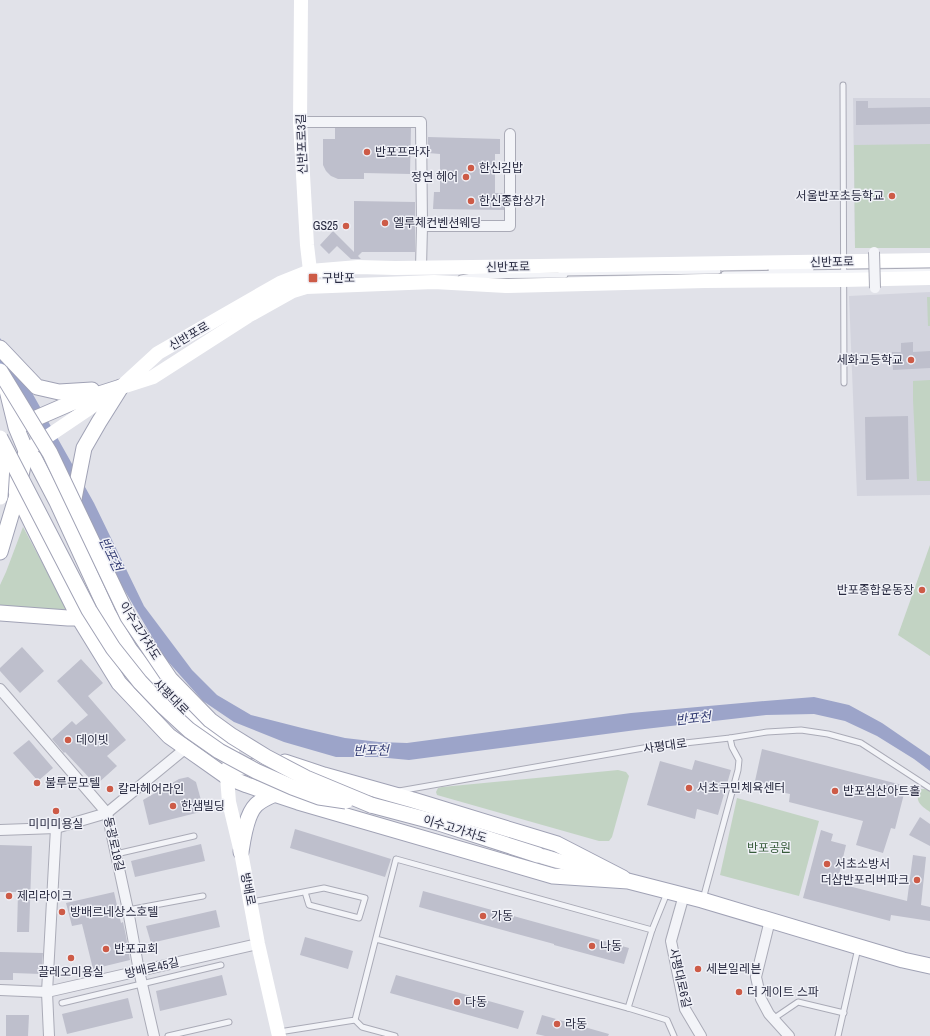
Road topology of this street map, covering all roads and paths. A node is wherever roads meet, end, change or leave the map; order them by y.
1 (301, 0) edge
2 (843, 85) dead end
3 (300, 122) junction
4 (510, 134) dead end
5 (422, 226) junction
6 (874, 252) dead end
7 (930, 260) edge
8 (679, 264) junction
9 (930, 266) edge
10 (423, 268) junction
11 (843, 270) junction
12 (310, 271) junction
13 (718, 271) junction
14 (930, 271) edge
15 (663, 275) junction
16 (930, 278) edge
17 (691, 281) junction
18 (434, 282) junction
19 (311, 287) junction
20 (875, 288) dead end
21 (0, 348) edge
22 (0, 365) edge
23 (0, 371) edge
24 (844, 383) dead end
25 (121, 387) junction
26 (0, 403) edge
27 (22, 424) junction
28 (0, 436) edge
29 (30, 454) junction
30 (2, 466) edge
31 (17, 495) junction
32 (0, 497) edge
33 (70, 532) junction
34 (0, 552) edge
35 (0, 613) edge
36 (78, 618) junction
37 (0, 689) edge
38 (730, 738) junction
39 (234, 741) junction
40 (186, 748) junction
41 (303, 772) junction
42 (227, 774) junction
43 (324, 775) junction
44 (930, 788) edge
45 (388, 793) junction
46 (275, 794) junction
47 (298, 802) junction
48 (371, 805) junction
49 (107, 813) junction
50 (56, 828) junction
51 (0, 830) edge
52 (194, 836) dead end
53 (241, 852) junction
54 (116, 854) junction
55 (538, 855) joint
56 (628, 881) junction
57 (668, 891) junction
58 (305, 892) junction
59 (684, 895) junction
60 (203, 896) dead end
61 (702, 900) junction
62 (251, 902) junction
63 (128, 910) junction
64 (770, 920) junction
65 (652, 930) junction
66 (376, 940) junction
67 (258, 944) junction
68 (858, 947) junction
69 (221, 965) dead end
70 (930, 966) edge
71 (139, 971) junction
72 (142, 984) junction
73 (0, 990) edge
74 (47, 992) junction
75 (62, 1003) dead end
76 (628, 1008) junction
77 (844, 1013) junction
78 (774, 1019) junction
79 (355, 1020) junction
80 (228, 1022) dead end
81 (278, 1034) edge
82 (49, 1036) edge
83 (154, 1036) edge
84 (168, 1036) edge
85 (395, 1036) edge
86 (674, 1036) edge
87 (701, 1036) edge
88 (789, 1036) edge
89 (838, 1036) edge

1 - 3 main road, 신반포로3길
2 - 11 lane
3 - 5 street
3 - 12 main road, 신반포로3길
4 - 5 street
5 - 10 street
6 - 20 street, bridge
7 - 11 main road, 신반포로
8 - 10 main road, 신반포로
8 - 11 main road, 신반포로
8 - 13 lane
9 - 11 lane
10 - 12 main road, 신반포로
10 - 13 lane
11 - 13 lane
11 - 14 lane
11 - 15 lane
11 - 16 main road, 신반포로
11 - 17 main road, 신반포로
11 - 24 lane
12 - 19 main road, 신반포로3길
12 - 25 main road, 신반포로
15 - 17 lane
15 - 18 lane
17 - 18 main road, 신반포로
18 - 19 main road, 신반포로
19 - 25 main road, 신반포로
21 - 25 main road
22 - 27 main road, bridge
23 - 48 main road, 이수고가차도, bridge
25 - 27 main road
25 - 29 main road, 신반포로
25 - 33 main road
26 - 27 main road
27 - 29 main road, 사평대로
28 - 32 main road, bridge
28 - 48 main road, 이수고가차도, bridge
29 - 30 main road
29 - 31 main road
29 - 33 main road, 사평대로
30 - 31 main road, 사평대로
31 - 34 main road
31 - 36 main road, 사평대로
33 - 39 main road, 사평대로
35 - 36 main road
36 - 40 main road, 사평대로
37 - 49 street, 동광로19길
38 - 44 lane, 사평대로
38 - 45 lane, 사평대로
38 - 61 lane
39 - 42 main road, 방배로
39 - 43 main road, 사평대로
40 - 42 main road, 사평대로
40 - 49 street
41 - 42 main road
41 - 43 main road
41 - 47 main road
42 - 46 main road, 사평대로
42 - 53 main road, 방배로
43 - 45 main road, 사평대로
45 - 56 main road, 사평대로
46 - 47 main road, 사평대로
46 - 53 main road
47 - 56 main road, 사평대로
48 - 55 main road, 이수고가차도
49 - 50 street
49 - 54 street, 동광로19길
50 - 51 street
50 - 74 street
52 - 54 lane
53 - 62 main road, 방배로
54 - 63 street, 동광로19길
55 - 56 main road, 사평대로
56 - 57 main road, 사평대로
57 - 59 main road, 사평대로
57 - 65 lane
58 - 58 lane
58 - 62 lane
59 - 61 main road, 사평대로
59 - 87 street, 사평대로6길
60 - 63 lane
61 - 64 main road, 사평대로
62 - 67 main road, 방배로
63 - 71 street, 동광로19길
64 - 68 main road, 사평대로
64 - 78 street
65 - 66 lane
65 - 76 lane
66 - 76 lane
66 - 79 lane
67 - 71 street, 방배로45길
67 - 81 main road, 방배로
68 - 70 main road, 사평대로
68 - 77 lane
69 - 72 lane
71 - 72 street, 동광로19길
71 - 74 street, 방배로45길
72 - 75 lane
72 - 83 street, 동광로19길
73 - 74 street, 방배로45길
74 - 82 street
76 - 86 lane
77 - 78 lane
77 - 89 lane
78 - 88 street
79 - 81 lane
79 - 85 lane
80 - 84 lane

